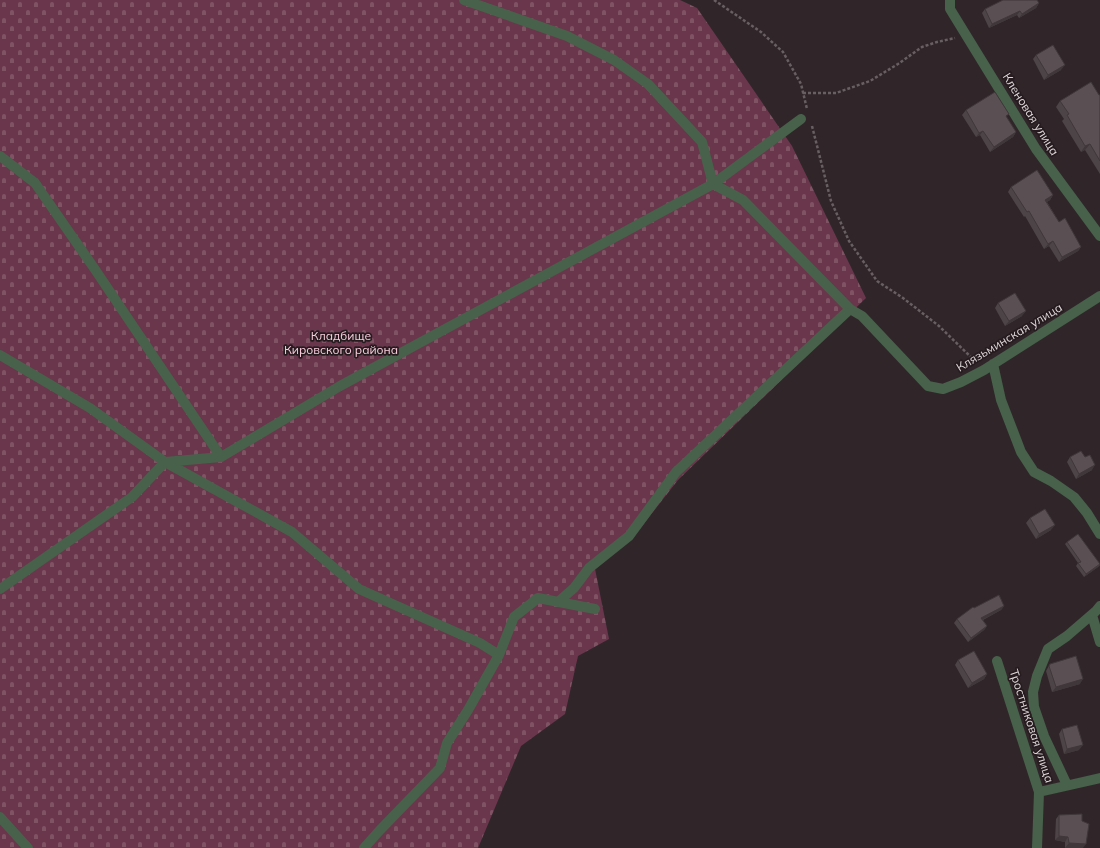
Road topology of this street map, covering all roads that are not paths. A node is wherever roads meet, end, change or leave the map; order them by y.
1 (464, 0) edge
2 (950, 0) edge
3 (805, 117) road end
4 (0, 156) edge
5 (712, 184) junction
6 (1100, 236) edge
7 (1100, 296) edge
8 (850, 308) junction
9 (0, 355) edge
10 (993, 364) junction
11 (221, 457) junction
12 (165, 462) junction
13 (1100, 534) edge
14 (0, 588) edge
15 (558, 602) junction
16 (1100, 606) edge
17 (595, 609) dead end
18 (1092, 615) junction
19 (1100, 642) edge
20 (499, 655) junction
21 (997, 661) dead end
22 (1100, 778) edge
23 (1067, 785) junction
24 (1039, 792) junction
25 (0, 817) edge
26 (28, 848) edge
27 (364, 848) edge
28 (1037, 848) edge

1 - 5 street
2 - 6 street, Кленовая улица
3 - 5 street
4 - 11 street
5 - 8 street, Клязьминская улица
5 - 11 street
7 - 10 street, Клязьминская улица
8 - 10 street, Клязьминская улица
8 - 15 street
9 - 12 street
10 - 13 street
11 - 12 street
12 - 14 street
12 - 20 street
15 - 17 street
15 - 20 street
16 - 18 street
18 - 19 street
18 - 23 street
20 - 27 street
21 - 24 street, Тростниковая улица
22 - 23 street
23 - 24 street
24 - 28 street, Тростниковая улица
25 - 26 street

